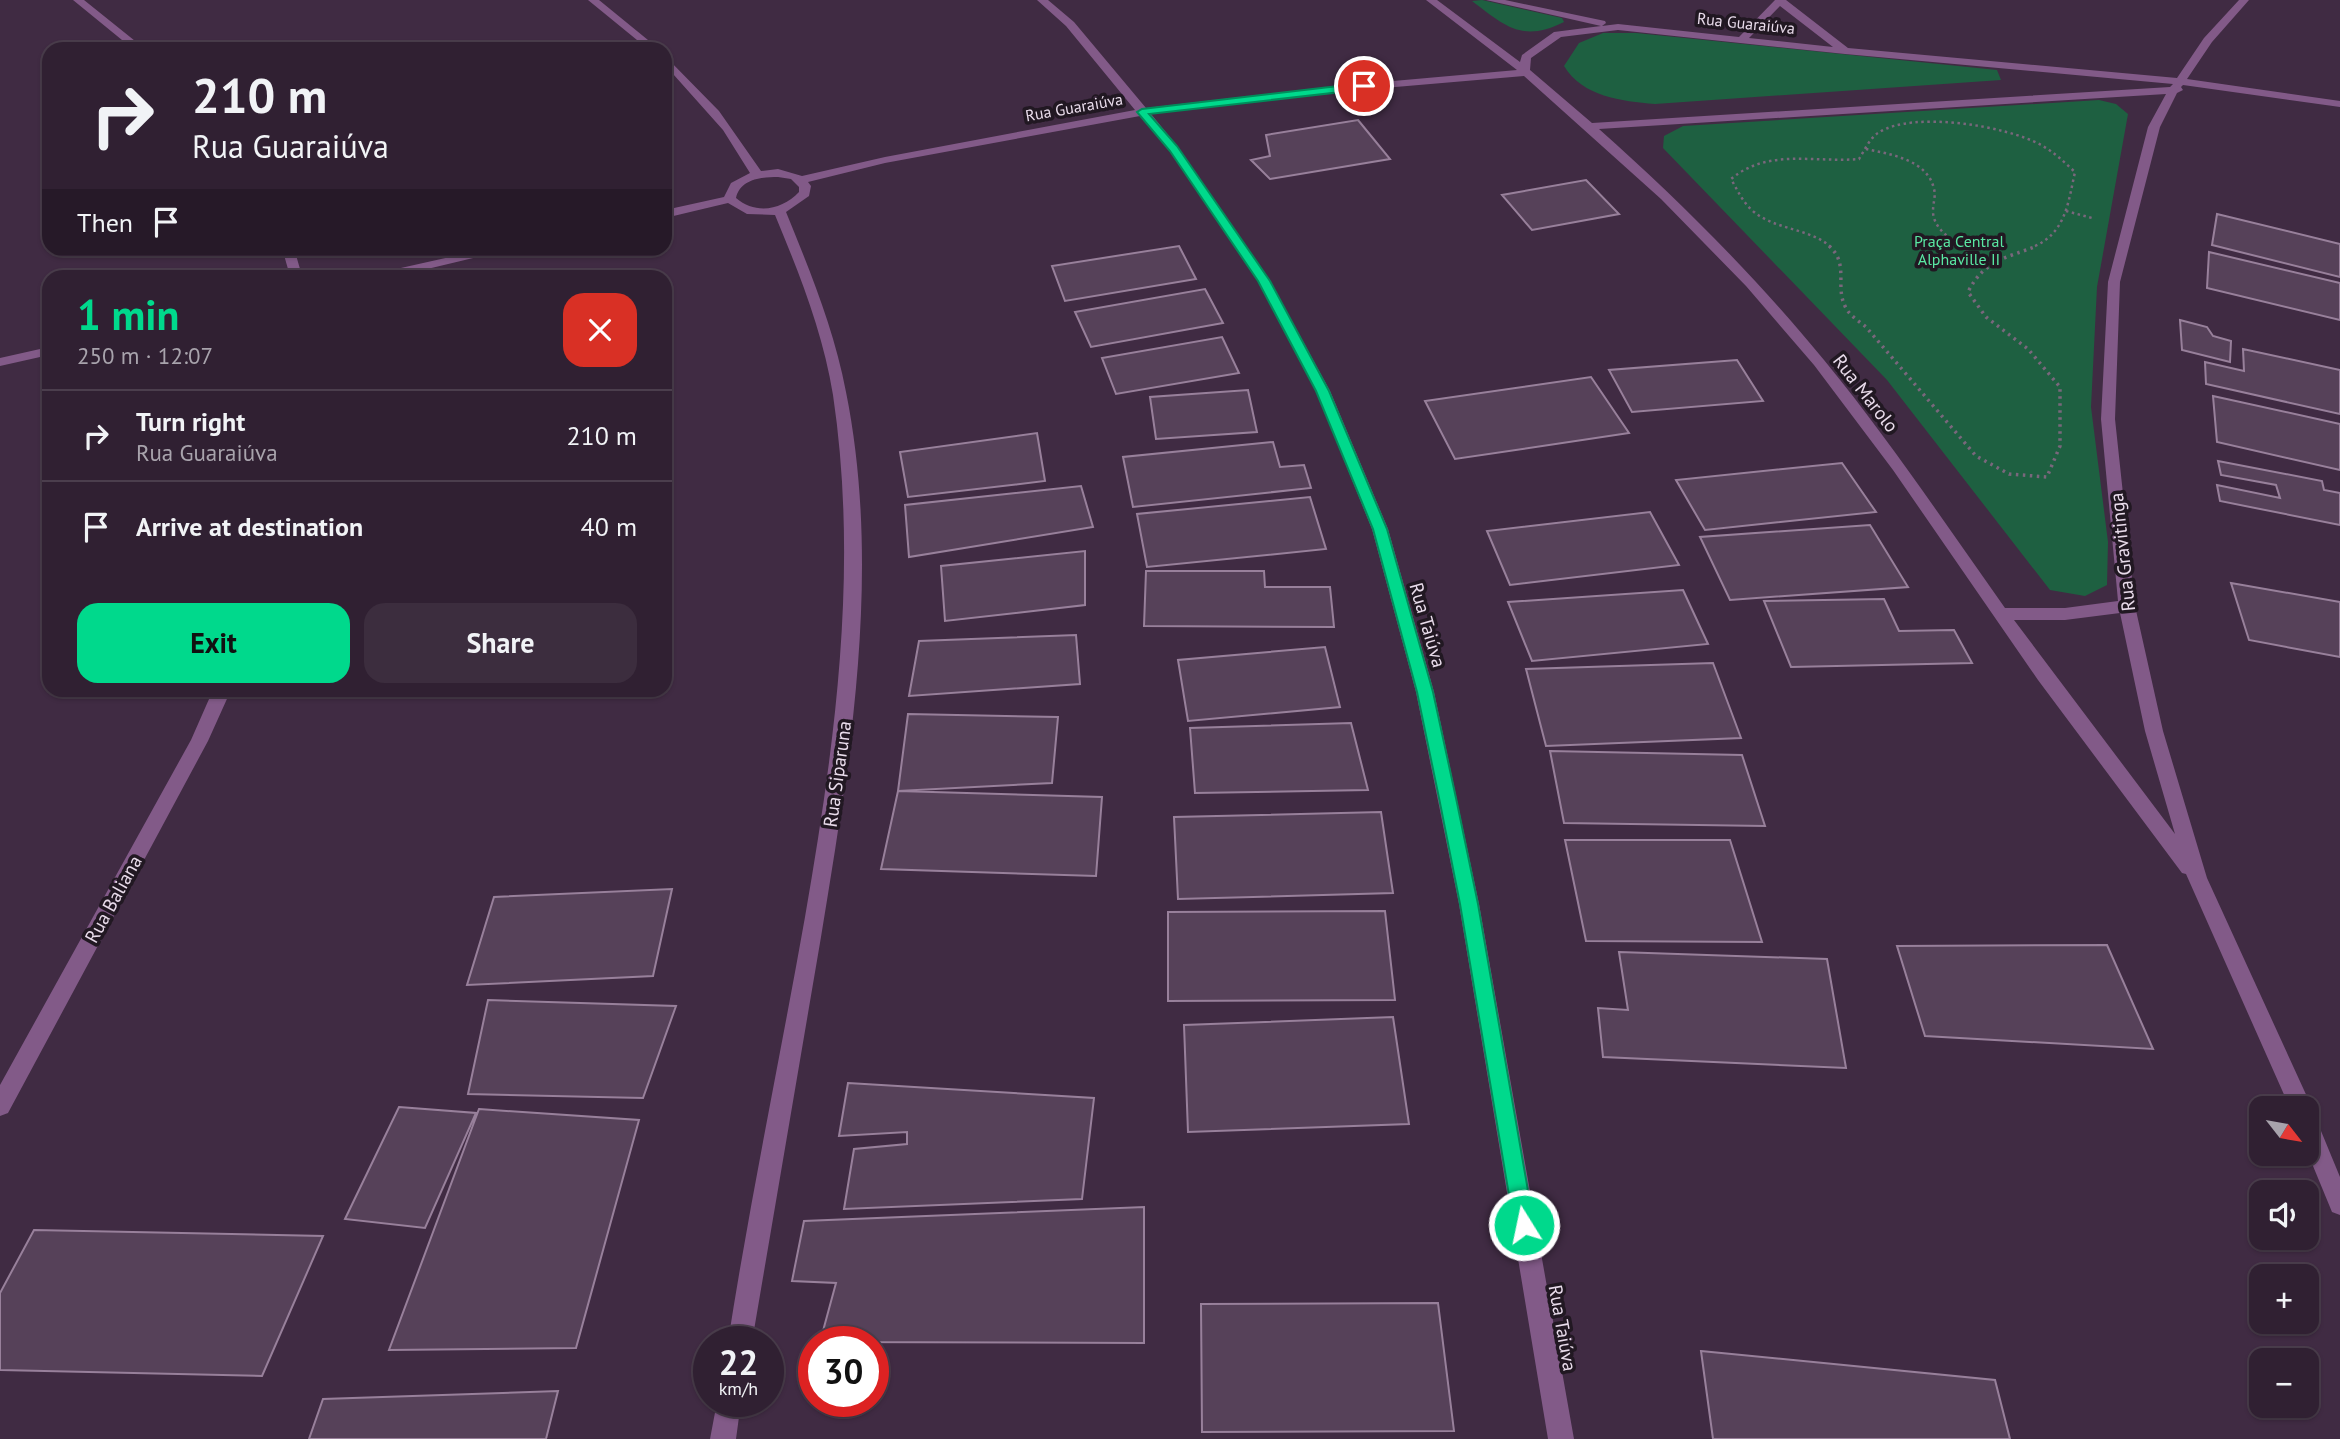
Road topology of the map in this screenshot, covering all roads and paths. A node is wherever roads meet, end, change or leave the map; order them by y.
1 (78, 0) edge
2 (593, 0) edge
3 (1042, 0) edge
4 (1431, 0) edge
5 (1491, 0) edge
6 (1780, 0) edge
7 (2244, 0) edge
8 (1618, 27) junction
9 (1741, 40) junction
10 (130, 42) edge
11 (645, 42) edge
12 (1845, 51) junction
13 (672, 66) edge
14 (1524, 73) junction
15 (2176, 86) junction
16 (2340, 104) edge
17 (1142, 112) junction
18 (1591, 126) junction
19 (1866, 149) junction
20 (757, 175) junction
21 (801, 180) junction
22 (730, 199) junction
23 (779, 210) junction
24 (672, 212) edge
25 (473, 256) edge
26 (1991, 262) junction
27 (410, 270) edge
28 (42, 353) edge
29 (0, 362) edge
30 (2127, 606) junction
31 (2000, 614) junction
32 (219, 697) edge
33 (2197, 878) junction
34 (2296, 1096) edge
35 (0, 1106) edge
36 (2319, 1153) edge
37 (2340, 1204) edge
38 (743, 1326) edge
39 (727, 1417) edge
40 (723, 1439) edge
41 (1561, 1439) edge

1 - 10 street
2 - 11 street
3 - 17 street, Rua Taiúva
4 - 14 street, Rua Marolo
5 - 8 street
6 - 9 street
6 - 12 street
7 - 15 street, Rua Gravitinga
8 - 9 street, Rua Guaraiúva
8 - 14 street, Rua Guaraiúva
9 - 12 street, Rua Guaraiúva
12 - 15 street, Rua Guaraiúva
13 - 20 street
14 - 17 street, Rua Guaraiúva
14 - 18 street, Rua Marolo
15 - 16 street, Rua Guaraiúva
15 - 18 street, Rua Guaraiúva
15 - 30 street, Rua Gravitinga
17 - 21 street, Rua Guaraiúva
17 - 41 street, Rua Taiúva
18 - 31 street, Rua Marolo
19 - 26 path
19 - 26 path
19 - 26 path
20 - 21 street
20 - 22 street
21 - 23 street
22 - 23 street
22 - 24 street
23 - 38 street, Rua Siparuna
25 - 27 street
28 - 29 street
30 - 31 street
30 - 33 street, Rua Gravitinga
31 - 33 street, Rua Marolo
32 - 35 street, Rua Baliana
33 - 34 street, Rua Gravitinga
36 - 37 street
39 - 40 street

